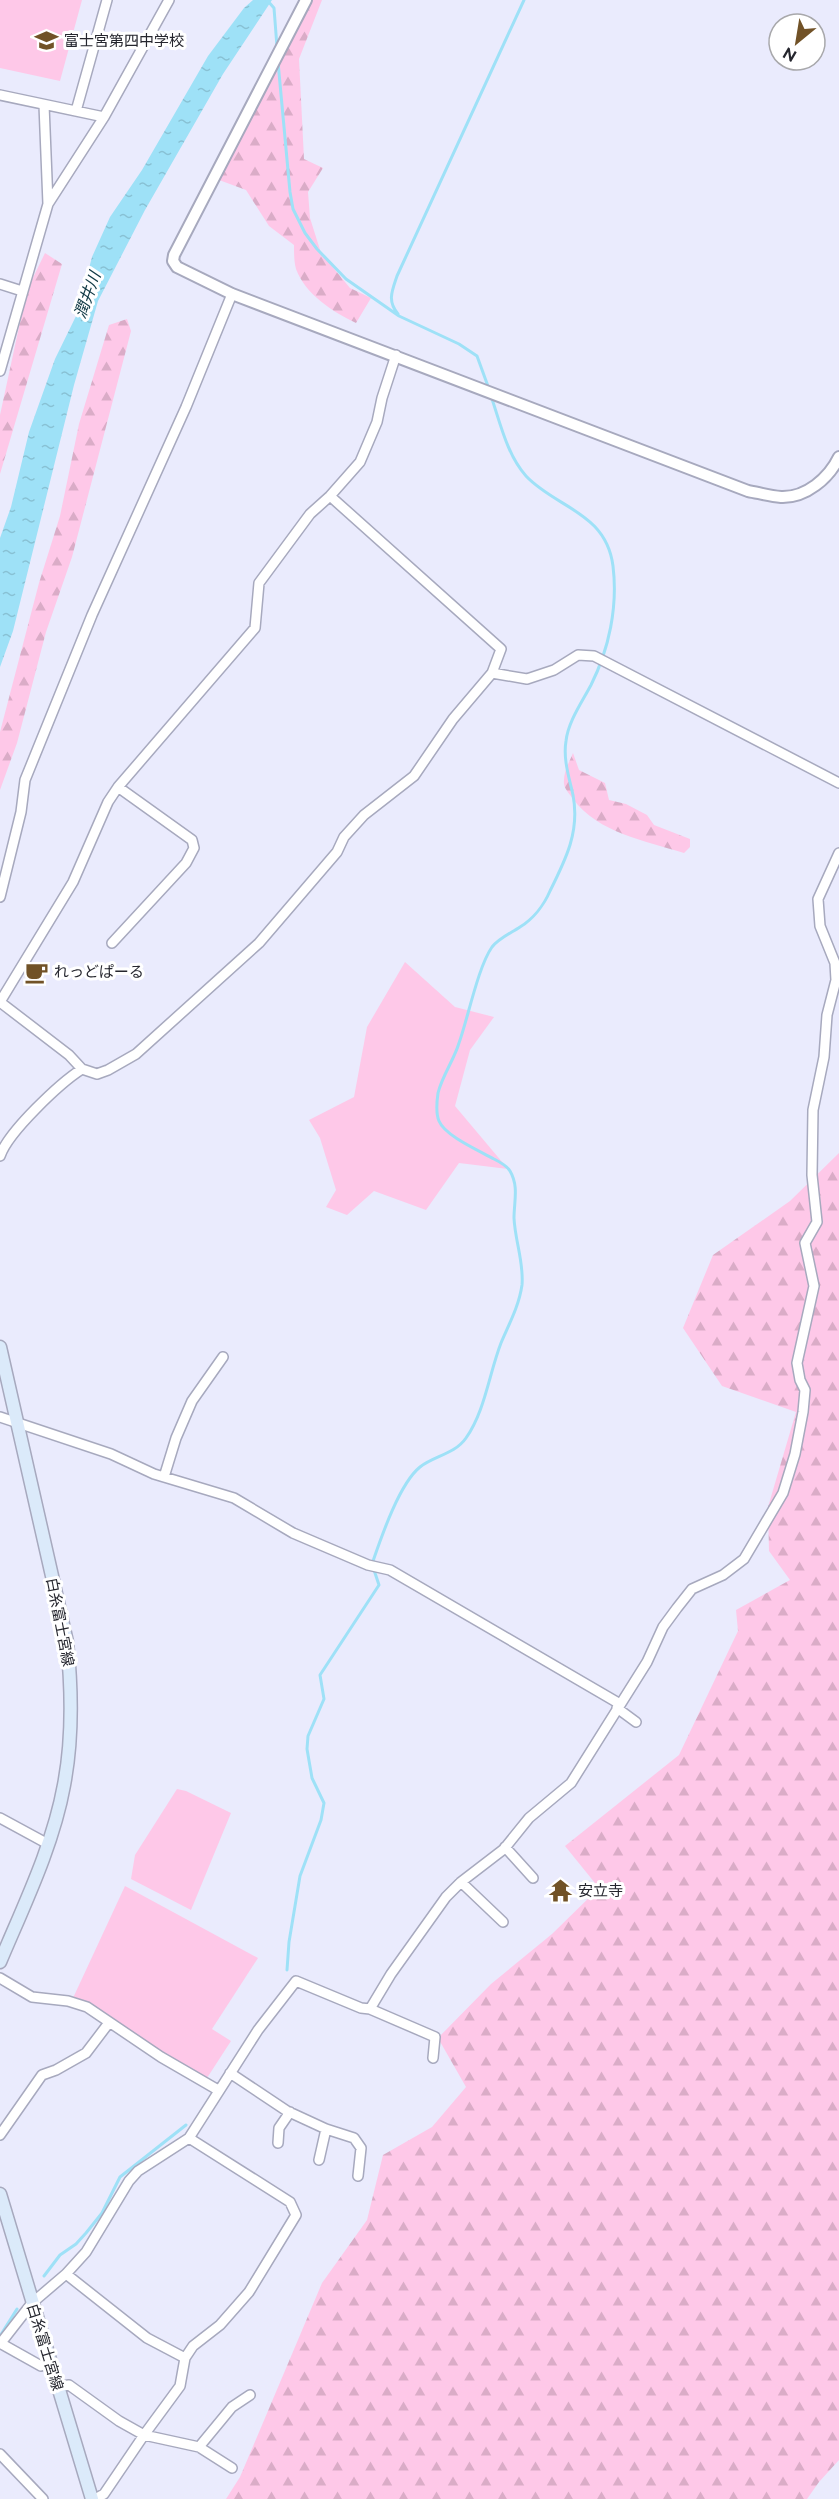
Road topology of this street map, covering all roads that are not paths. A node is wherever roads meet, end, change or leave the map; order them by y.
1 (107, 0) edge
2 (169, 0) edge
3 (306, 0) edge
4 (0, 95) edge
5 (44, 105) junction
6 (76, 111) junction
7 (104, 117) junction
8 (48, 204) junction
9 (0, 284) edge
10 (22, 291) junction
11 (232, 294) junction
12 (396, 355) junction
13 (0, 371) edge
14 (839, 457) edge
15 (836, 472) edge
16 (330, 496) junction
17 (492, 673) junction
18 (839, 783) edge
19 (118, 787) junction
20 (839, 853) edge
21 (0, 897) edge
22 (112, 943) dead end
23 (0, 1002) edge
24 (82, 1069) junction
25 (0, 1156) edge
26 (0, 1347) edge
27 (223, 1357) dead end
28 (0, 1417) edge
29 (18, 1422) junction
30 (164, 1477) junction
31 (618, 1706) junction
32 (636, 1722) dead end
33 (0, 1818) edge
34 (48, 1844) junction
35 (505, 1847) junction
36 (533, 1878) dead end
37 (461, 1882) junction
38 (503, 1922) dead end
39 (0, 1962) edge
40 (0, 1978) edge
41 (370, 2009) junction
42 (108, 2024) junction
43 (433, 2058) dead end
44 (230, 2073) junction
45 (219, 2090) junction
46 (290, 2112) junction
47 (326, 2129) junction
48 (0, 2135) edge
49 (189, 2138) junction
50 (278, 2144) dead end
51 (319, 2160) dead end
52 (358, 2176) dead end
53 (0, 2194) edge
54 (66, 2274) junction
55 (32, 2303) junction
56 (0, 2343) edge
57 (185, 2358) junction
58 (50, 2362) junction
59 (57, 2387) junction
60 (250, 2395) dead end
61 (144, 2435) junction
62 (199, 2447) junction
63 (0, 2454) edge
64 (232, 2468) dead end
65 (43, 2499) edge
66 (94, 2499) edge

1 - 6 street
2 - 7 street
3 - 11 street
4 - 5 street
5 - 6 street
5 - 8 street
6 - 7 street
7 - 8 street
8 - 10 street
9 - 10 street
10 - 13 street
11 - 12 street
11 - 21 street
12 - 15 street
12 - 16 street
14 - 15 street
16 - 17 street
16 - 19 street
17 - 18 street
17 - 24 street
19 - 22 street
19 - 23 street
20 - 31 street
23 - 24 street
24 - 25 street
26 - 29 main road, 白糸富士宮線
27 - 30 street
28 - 29 street
29 - 30 street
29 - 34 main road, 白糸富士宮線
30 - 31 street
31 - 32 street
31 - 35 street
33 - 34 street
34 - 39 main road, 白糸富士宮線
35 - 36 street
35 - 37 street
37 - 38 street
37 - 41 street
40 - 42 street
41 - 43 street
41 - 44 street
42 - 45 street
42 - 48 street
44 - 45 street
44 - 46 street
45 - 49 street
46 - 47 street
46 - 50 street
47 - 51 street
47 - 52 street
49 - 54 street
49 - 57 street
53 - 55 main road, 白糸富士宮線
54 - 55 street
54 - 57 street
55 - 56 street
55 - 58 main road, 白糸富士宮線
56 - 58 street
57 - 61 street
58 - 59 main road, 白糸富士宮線
59 - 61 street
59 - 66 main road, 白糸富士宮線
60 - 62 street
61 - 62 street
61 - 66 street
62 - 64 street
63 - 65 street

